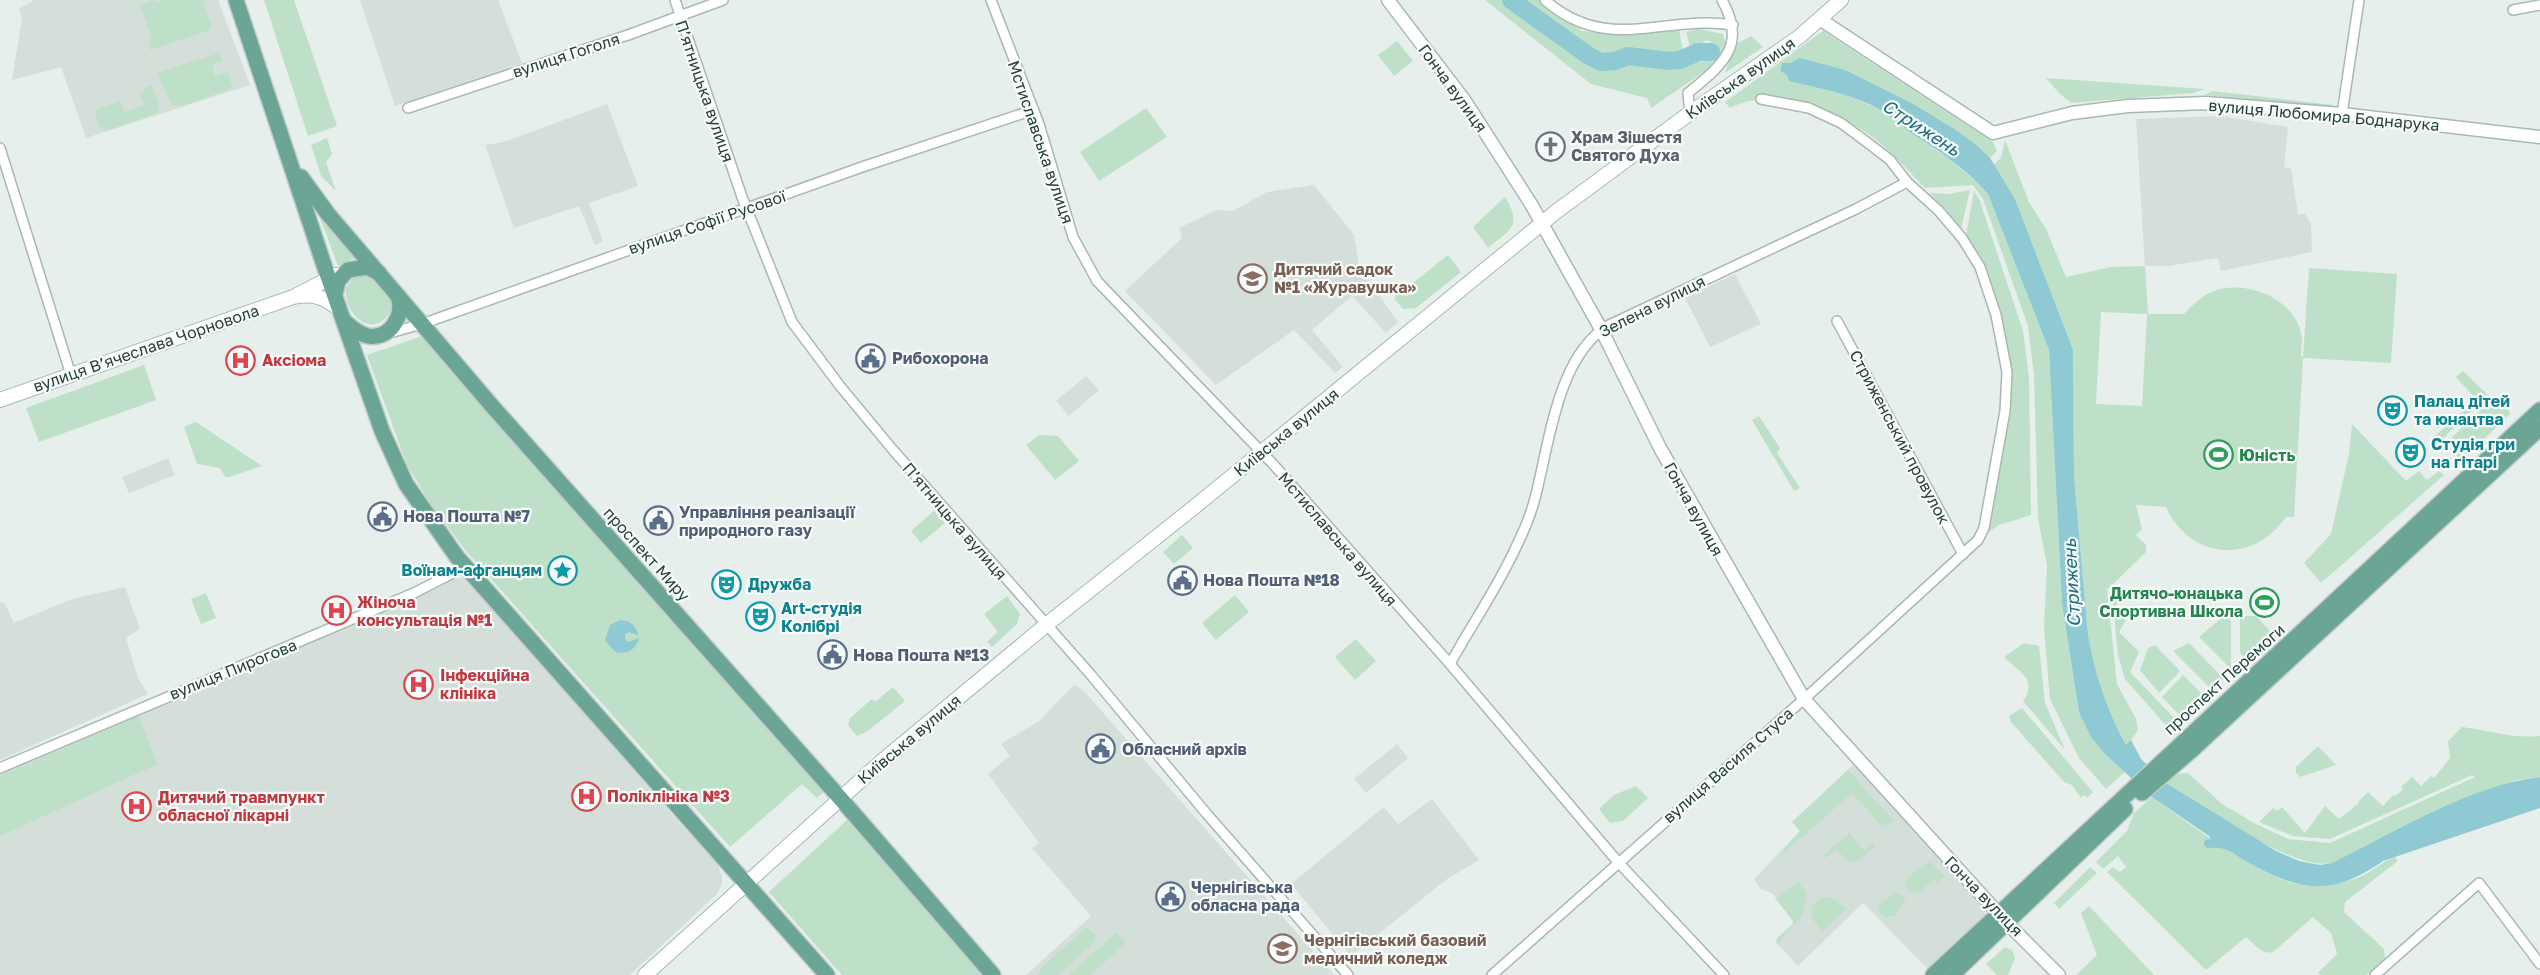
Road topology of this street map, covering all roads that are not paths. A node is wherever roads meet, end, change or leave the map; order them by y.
1 (236, 0) edge
2 (675, 0) edge
3 (723, 0) edge
4 (991, 0) edge
5 (1388, 0) edge
6 (1545, 0) edge
7 (1722, 0) edge
8 (1841, 0) edge
9 (2360, 0) edge
10 (2540, 4) edge
11 (2513, 10) dead end
12 (679, 16) junction
13 (1821, 20) junction
14 (1733, 25) junction
15 (1761, 99) dead end
16 (408, 108) dead end
17 (1033, 110) junction
18 (1690, 113) junction
19 (2342, 114) junction
20 (2540, 137) edge
21 (0, 148) edge
22 (285, 148) junction
23 (1907, 182) junction
24 (746, 208) junction
25 (1542, 223) junction
26 (348, 270) junction
27 (379, 273) junction
28 (329, 278) junction
29 (335, 294) junction
30 (398, 296) junction
31 (293, 297) junction
32 (342, 316) junction
33 (1837, 321) dead end
34 (422, 324) junction
35 (1601, 329) junction
36 (381, 336) junction
37 (71, 375) junction
38 (0, 400) edge
39 (2540, 410) edge
40 (2540, 428) edge
41 (1261, 451) junction
42 (1963, 554) junction
43 (463, 564) junction
44 (1046, 625) junction
45 (1450, 664) junction
46 (1804, 699) junction
47 (2168, 762) junction
48 (0, 768) edge
49 (840, 798) junction
50 (1618, 862) junction
51 (746, 884) junction
52 (2003, 919) junction
53 (2540, 964) edge
54 (645, 975) edge
55 (827, 975) edge
56 (993, 975) edge
57 (1348, 975) edge
58 (1492, 975) edge
59 (1724, 975) edge
60 (1933, 975) edge
61 (1952, 975) edge
62 (2059, 975) edge
63 (2375, 975) edge

1 - 22 main road, проспект Миру
2 - 12 street, Пʼятницька вулиця
3 - 12 street, вулиця Гоголя
4 - 17 street, Мстиславська вулиця
5 - 25 street, Гонча вулиця
6 - 14 street
7 - 14 street
8 - 13 main road, Київська вулиця
9 - 19 street
10 - 11 street
12 - 16 street, вулиця Гоголя
12 - 24 street, Пʼятницька вулиця
13 - 18 main road, Київська вулиця
13 - 19 street, вулиця Любомира Боднарука
14 - 18 street
15 - 23 street, вулиця Василя Стуса
17 - 24 street, вулиця Софії Русової
17 - 41 street, Мстиславська вулиця
18 - 25 main road, Київська вулиця
19 - 20 street, вулиця Любомира Боднарука
21 - 37 street
22 - 27 main road, проспект Миру
22 - 28 main road, проспект Миру
23 - 35 street, Зелена вулиця
23 - 42 street, вулиця Василя Стуса
24 - 34 street, вулиця Софії Русової
24 - 44 street, Пʼятницька вулиця
25 - 35 street, Гонча вулиця
25 - 41 main road, Київська вулиця
26 - 27 main road
26 - 28 main road, вулиця Вʼячеслава Чорновола
26 - 29 main road
27 - 30 main road, проспект Миру
28 - 29 main road, проспект Миру
28 - 31 main road, вулиця Вʼячеслава Чорновола
29 - 32 main road, проспект Миру
30 - 34 main road, проспект Миру
30 - 36 main road
31 - 32 main road, вулиця Вʼячеслава Чорновола
31 - 37 main road, вулиця Вʼячеслава Чорновола
32 - 36 main road
32 - 43 main road, проспект Миру
33 - 42 street, Стриженський провулок
34 - 36 street, вулиця Софії Русової
34 - 49 main road, проспект Миру
35 - 45 street, Зелена вулиця
35 - 46 street, Гонча вулиця
37 - 38 main road, вулиця Вʼячеслава Чорновола
39 - 47 main road, проспект Перемоги
40 - 47 main road, проспект Перемоги
41 - 44 main road, Київська вулиця
41 - 45 street, Мстиславська вулиця
42 - 46 street, вулиця Василя Стуса
43 - 48 street, вулиця Пирогова
43 - 51 main road, проспект Миру
44 - 49 main road, Київська вулиця
44 - 57 street, Пʼятницька вулиця
45 - 50 street, Мстиславська вулиця
46 - 50 street, вулиця Василя Стуса
46 - 52 street, Гонча вулиця
47 - 52 main road, проспект Перемоги
49 - 51 main road, Київська вулиця
49 - 56 main road, проспект Миру
50 - 58 street, вулиця Василя Стуса
50 - 59 street, Мстиславська вулиця
51 - 54 main road, Київська вулиця
51 - 55 main road, проспект Миру
52 - 60 main road, проспект Перемоги
52 - 61 main road, проспект Перемоги
52 - 62 street, Гонча вулиця
53 - 63 street

